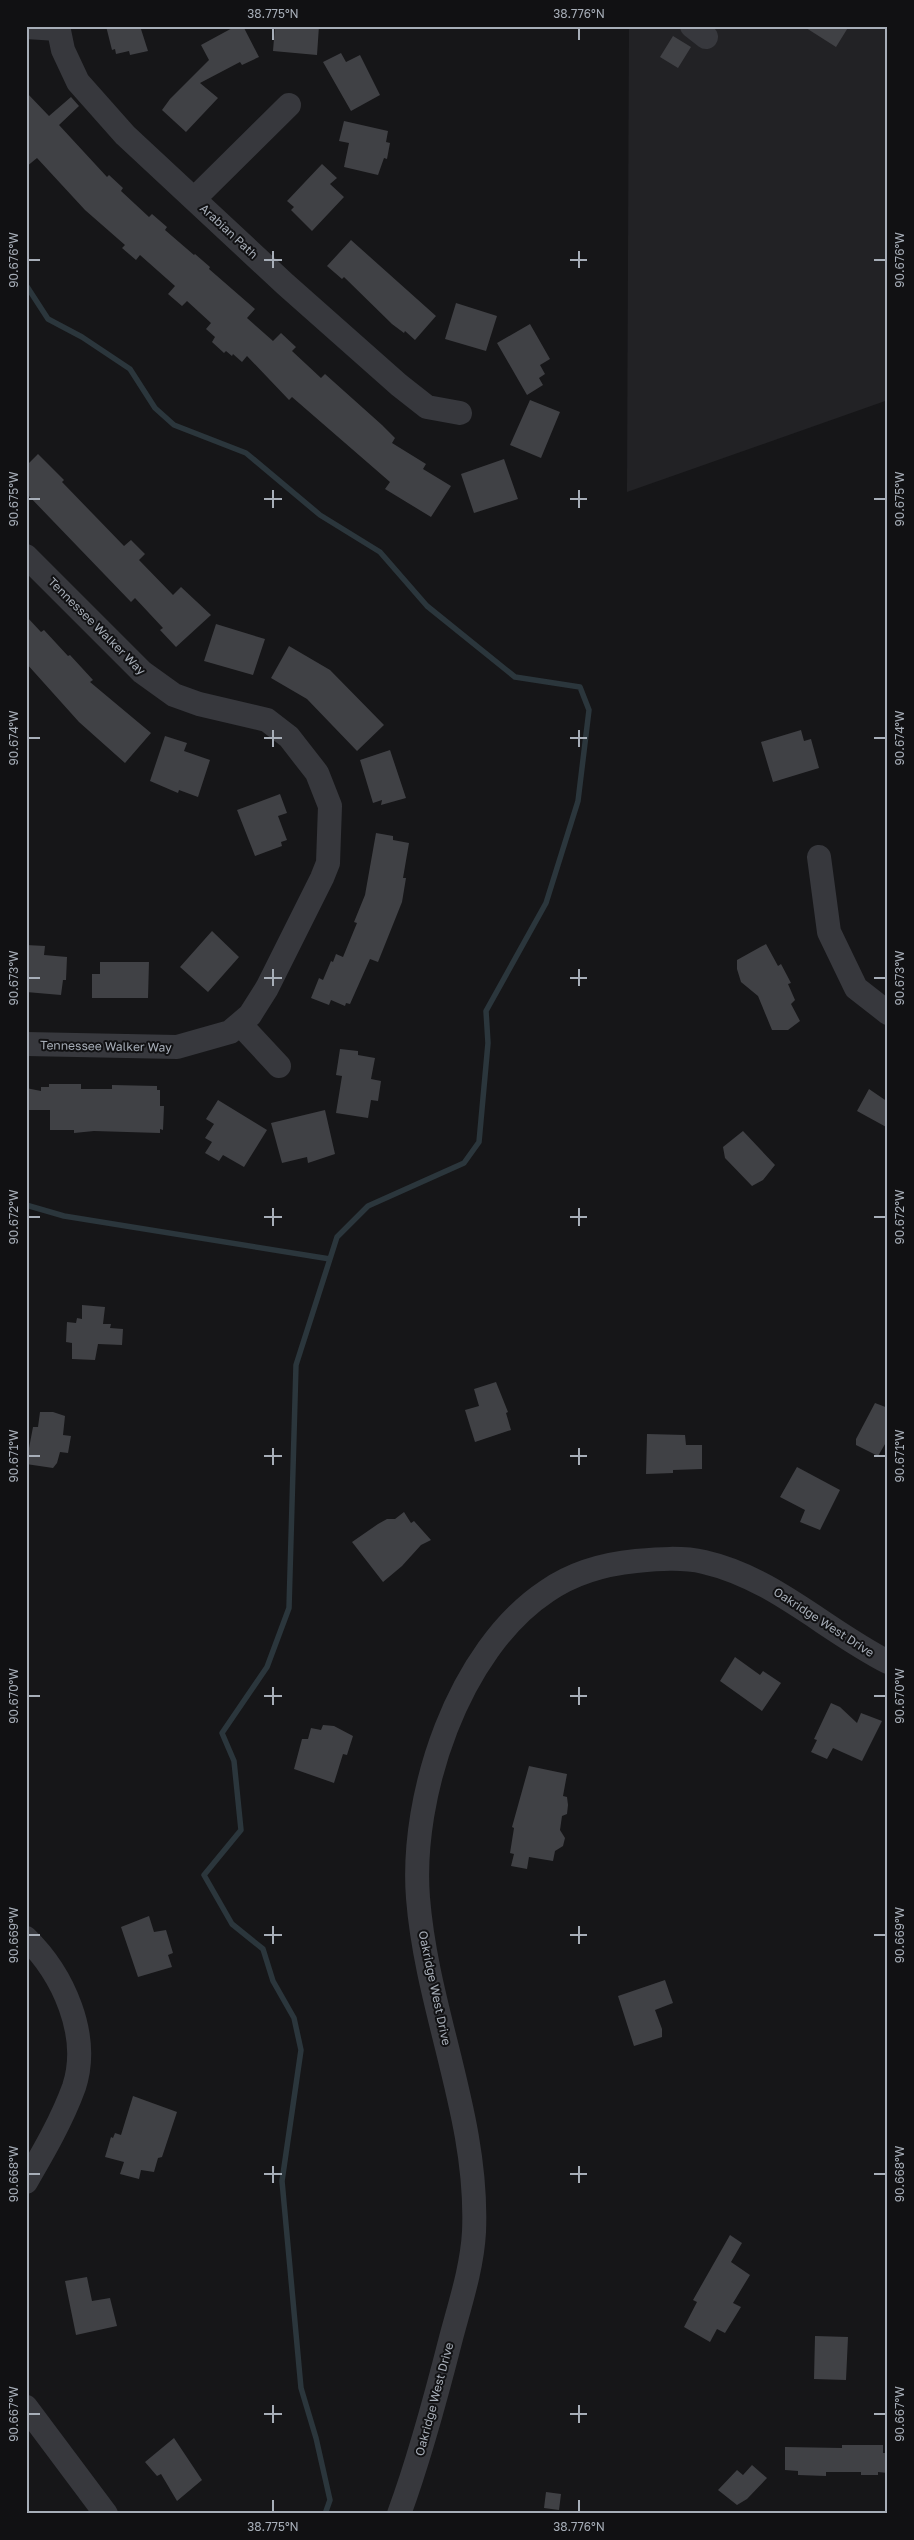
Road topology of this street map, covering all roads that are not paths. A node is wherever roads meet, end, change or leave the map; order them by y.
1 (26, 27) edge
2 (58, 27) edge
3 (290, 105) dead end
4 (194, 199) junction
5 (460, 414) dead end
6 (26, 556) edge
7 (819, 857) dead end
8 (888, 1013) edge
9 (240, 1024) junction
10 (26, 1044) edge
11 (279, 1066) dead end
12 (888, 1662) edge
13 (26, 1938) edge
14 (26, 2182) edge
15 (26, 2407) edge
16 (34, 2435) edge
17 (106, 2514) edge
18 (399, 2514) edge

1 - 2 street, Arabian Path
2 - 4 street, Arabian Path
3 - 4 street
4 - 5 street, Arabian Path
6 - 9 street, Tennessee Walker Way
7 - 8 street
9 - 10 street, Tennessee Walker Way
9 - 11 street
12 - 18 street, Oakridge West Drive
13 - 14 street
15 - 16 street
16 - 17 street

